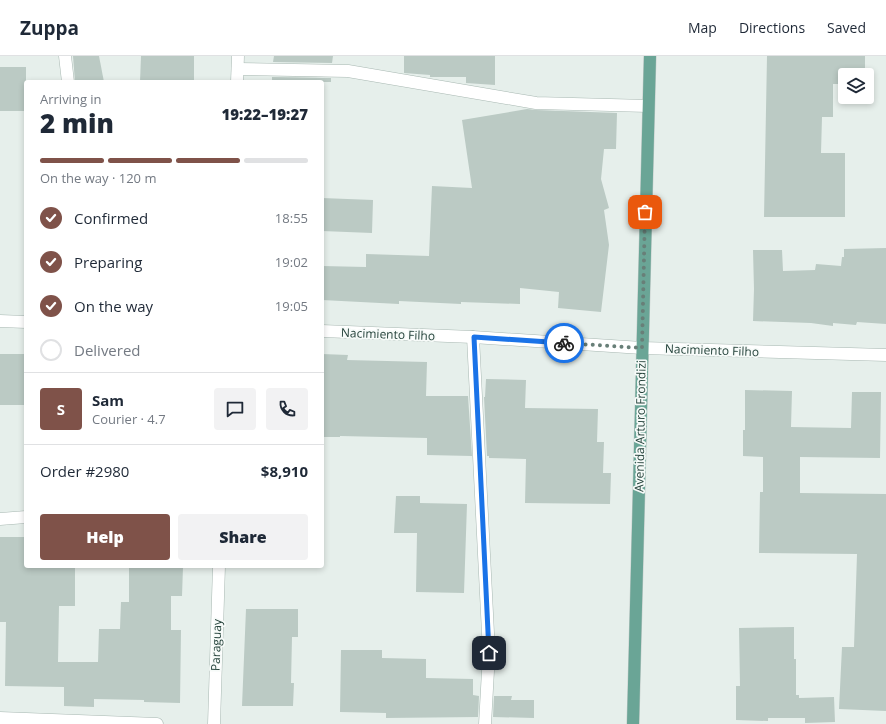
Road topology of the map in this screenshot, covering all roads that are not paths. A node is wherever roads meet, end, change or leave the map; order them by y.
1 (65, 56) edge
2 (238, 56) edge
3 (650, 56) edge
4 (238, 69) junction
5 (68, 80) edge
6 (237, 80) edge
7 (648, 106) junction
8 (0, 321) edge
9 (24, 322) edge
10 (324, 331) edge
11 (474, 337) junction
12 (642, 348) junction
13 (886, 355) edge
14 (24, 517) edge
15 (0, 519) edge
16 (219, 568) edge
17 (0, 718) edge
18 (157, 724) edge
19 (214, 724) edge
20 (485, 724) edge
21 (633, 724) edge

1 - 5 street
2 - 4 street
3 - 7 main road, Avenida Arturo Frondizi
4 - 6 street
4 - 7 street
7 - 12 main road, Avenida Arturo Frondizi
8 - 9 street
10 - 11 street, Nacimiento Filho
11 - 12 street, Nacimiento Filho
11 - 20 street
12 - 13 street, Nacimiento Filho
12 - 21 main road, Avenida Arturo Frondizi
14 - 15 street
16 - 19 street, Paraguay
17 - 18 street

